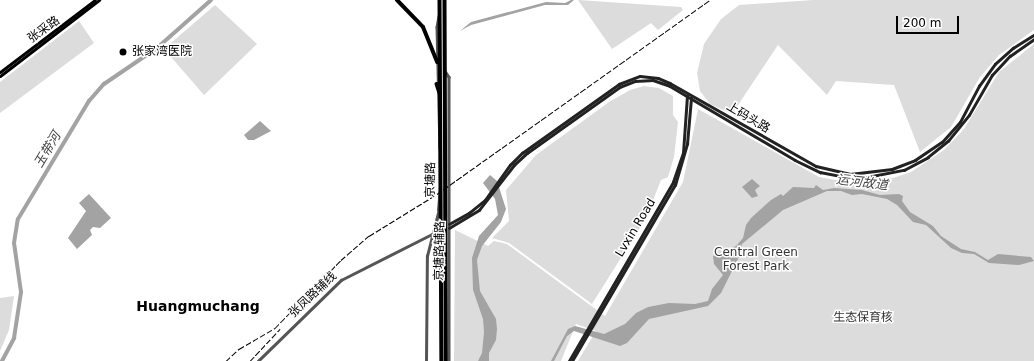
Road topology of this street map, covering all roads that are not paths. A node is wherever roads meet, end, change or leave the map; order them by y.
1 (94, 0) edge
2 (99, 0) edge
3 (397, 0) edge
4 (440, 0) edge
5 (445, 0) edge
6 (440, 10) junction
7 (1034, 35) edge
8 (1034, 39) edge
9 (437, 62) junction
10 (445, 70) junction
11 (0, 72) edge
12 (0, 76) edge
13 (437, 84) junction
14 (441, 94) junction
15 (687, 95) junction
16 (691, 95) junction
17 (691, 99) junction
18 (702, 104) junction
19 (441, 156) junction
20 (804, 161) junction
21 (804, 165) junction
22 (826, 171) junction
23 (440, 187) junction
24 (440, 205) junction
25 (438, 211) junction
26 (449, 226) junction
27 (432, 234) junction
28 (258, 361) edge
29 (426, 361) edge
30 (442, 361) edge
31 (448, 361) edge
32 (569, 361) edge
33 (572, 361) edge

1 - 11 main road, 张采路
2 - 12 main road, 张采路
3 - 9 highway
4 - 6 highway, 京塘路
5 - 10 highway, 京塘路
6 - 9 street
6 - 14 highway, 京塘路
7 - 22 main road, 上码头路
8 - 22 main road, 上码头路
9 - 13 street
10 - 26 street, 京塘路辅路
10 - 31 highway, 京塘路
13 - 14 highway
13 - 19 street
14 - 19 highway, 京塘路
15 - 16 main road, 上码头路
15 - 17 main road, 上码头路
15 - 26 main road, 上码头路
15 - 32 main road, Lvxin Road
16 - 17 main road, Lvxin Road
16 - 18 main road, 上码头路
17 - 18 main road, 上码头路
17 - 33 main road, Lvxin Road
18 - 20 main road, 上码头路
18 - 21 main road, 上码头路
19 - 23 highway, 京塘路
20 - 21 main road
20 - 22 main road, 上码头路
21 - 22 main road, 上码头路
23 - 24 highway, 京塘路
23 - 25 street, 京塘路辅路
24 - 25 street, 京塘路辅路
24 - 30 highway, 京塘路
25 - 27 street, 京塘路辅路
26 - 31 street, 京塘路辅路
27 - 28 street, 张凤路辅线
27 - 29 street, 京塘路辅路

